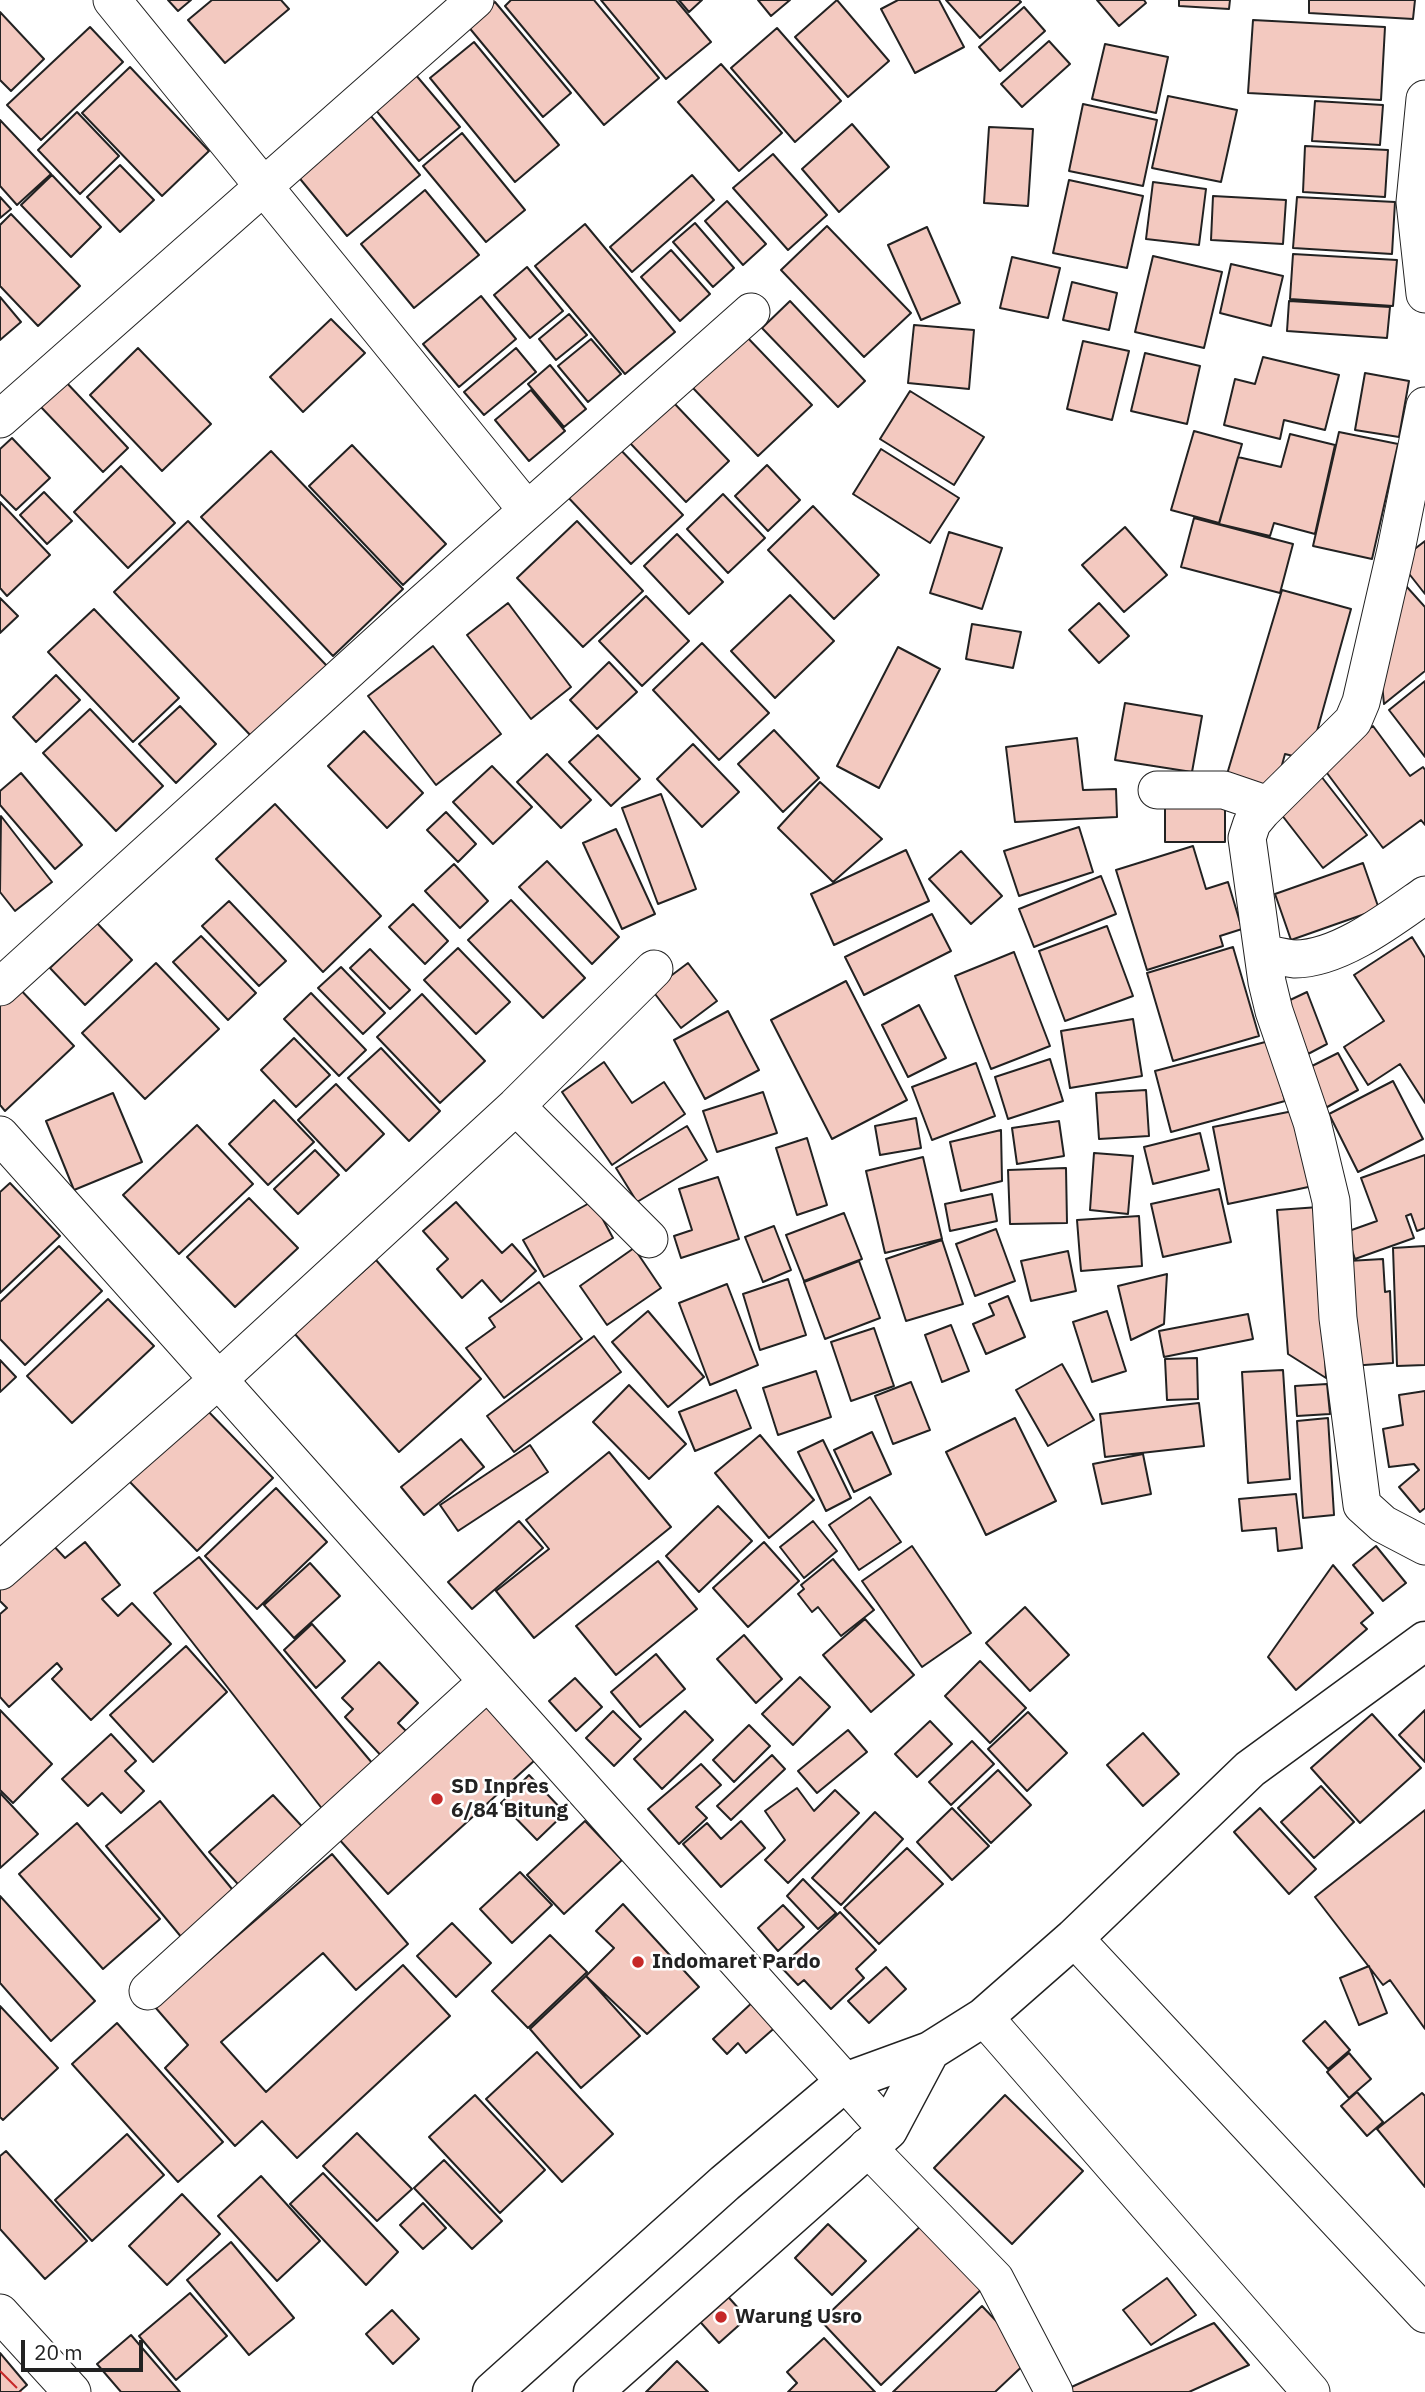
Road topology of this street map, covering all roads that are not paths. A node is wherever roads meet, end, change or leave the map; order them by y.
1 (112, 0) edge
2 (475, 0) edge
3 (1425, 99) edge
4 (262, 187) junction
5 (1425, 294) edge
6 (751, 312) dead end
7 (1425, 406) edge
8 (0, 419) edge
9 (527, 510) junction
10 (1157, 790) dead end
11 (1268, 805) junction
12 (1425, 895) edge
13 (1263, 953) junction
14 (654, 969) dead end
15 (0, 987) edge
16 (516, 1106) junction
17 (0, 1136) edge
18 (649, 1239) dead end
19 (218, 1380) junction
20 (1425, 1546) edge
21 (0, 1571) edge
22 (1425, 1641) edge
23 (487, 1682) junction
24 (1074, 1938) junction
25 (148, 1991) dead end
26 (984, 2017) junction
27 (930, 2051) junction
28 (845, 2082) junction
29 (878, 2138) junction
30 (0, 2313) edge
31 (1425, 2314) edge
32 (72, 2392) edge
33 (492, 2392) edge
34 (593, 2392) edge
35 (1054, 2392) edge
36 (1311, 2392) edge

1 - 4 street
2 - 4 street
3 - 5 street
4 - 8 street
4 - 9 street
6 - 9 street
7 - 11 street
9 - 15 street
10 - 11 street
11 - 13 street
12 - 13 street
13 - 20 street
14 - 16 street
16 - 18 street
16 - 19 street
17 - 19 street
19 - 21 street
19 - 23 street
22 - 24 street
23 - 25 street
23 - 28 street
24 - 26 street
24 - 31 street
26 - 27 street
26 - 36 street
27 - 28 street
27 - 29 street
28 - 29 street
28 - 33 street
29 - 34 street
29 - 35 street
30 - 32 street

